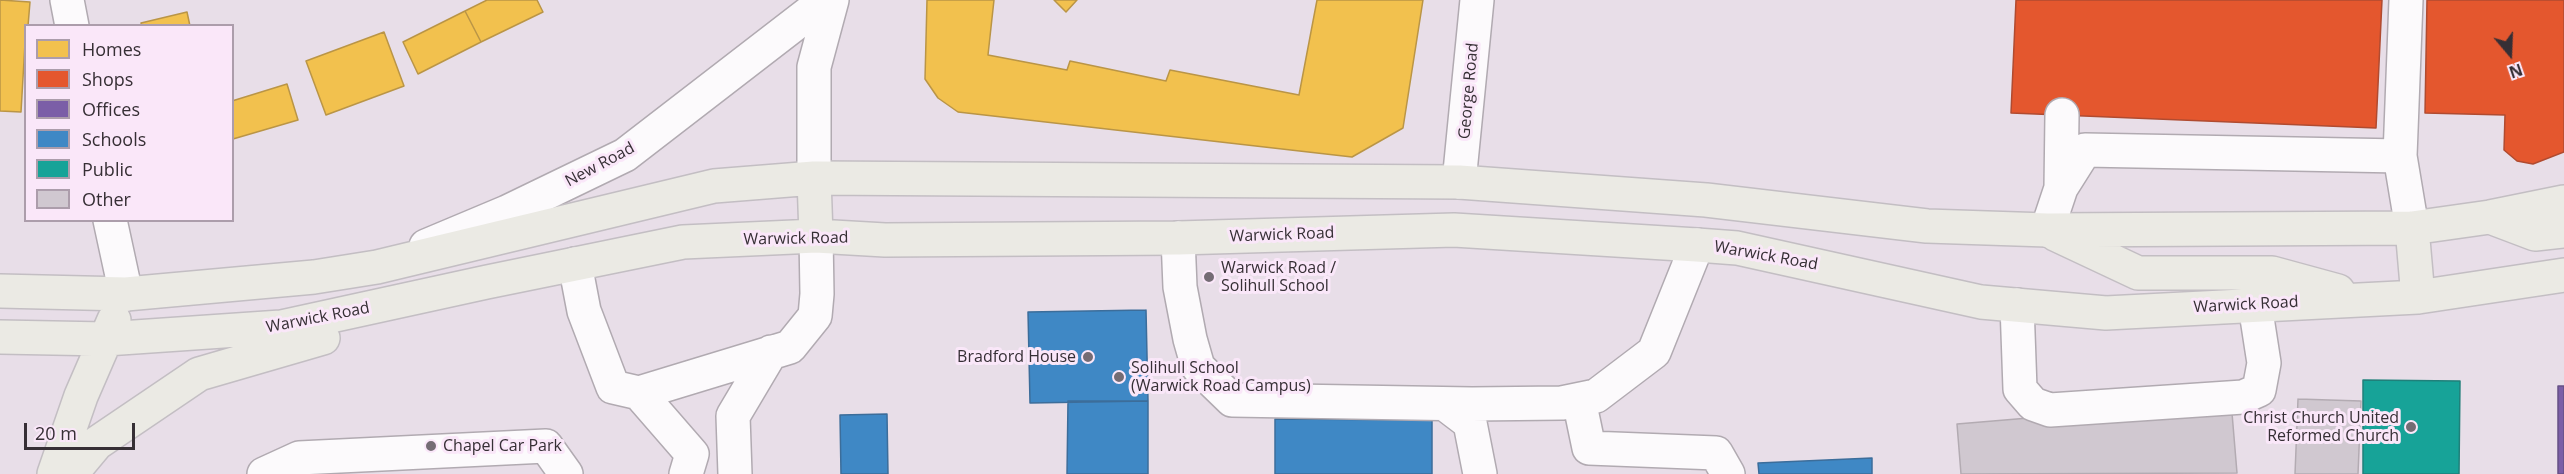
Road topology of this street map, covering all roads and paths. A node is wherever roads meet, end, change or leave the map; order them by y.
1 (67, 0) edge
2 (826, 0) edge
3 (832, 0) edge
4 (1477, 0) edge
5 (2406, 0) edge
6 (72, 24) edge
7 (2062, 115) dead end
8 (2400, 156) junction
9 (814, 178) junction
10 (1459, 182) junction
11 (2061, 188) junction
12 (2564, 202) edge
13 (2490, 217) junction
14 (110, 222) edge
15 (2412, 228) junction
16 (1454, 230) junction
17 (2047, 230) junction
18 (2564, 231) edge
19 (816, 236) junction
20 (1178, 238) junction
21 (1697, 244) junction
22 (575, 264) junction
23 (377, 267) junction
24 (2564, 275) edge
25 (0, 291) edge
26 (126, 294) junction
27 (2418, 297) junction
28 (2366, 298) junction
29 (2255, 304) junction
30 (2017, 305) junction
31 (0, 337) edge
32 (106, 339) junction
33 (771, 352) junction
34 (639, 393) junction
35 (1579, 400) junction
36 (1445, 404) junction
37 (54, 474) edge
38 (71, 474) edge
39 (264, 474) edge
40 (566, 474) edge
41 (686, 474) edge
42 (735, 474) edge
43 (1480, 474) edge
44 (1728, 474) edge

1 - 6 street
2 - 23 street, New Road
3 - 9 street
4 - 10 street, George Road
5 - 8 street
7 - 11 street
8 - 11 street
8 - 15 street
9 - 10 main road
9 - 19 main road
9 - 23 main road
10 - 16 main road
10 - 17 main road
11 - 17 street
12 - 13 main road
13 - 15 main road
13 - 18 main road
14 - 26 street
15 - 17 main road
15 - 27 main road
16 - 20 main road, Warwick Road
16 - 21 main road, Warwick Road
17 - 28 main road
19 - 20 main road, Warwick Road
19 - 22 main road, Warwick Road
19 - 33 street
20 - 36 street
21 - 30 main road, Warwick Road
21 - 35 street
22 - 32 main road, Warwick Road
22 - 34 street
22 - 38 main road
23 - 26 main road
24 - 27 main road, Warwick Road
25 - 26 main road
26 - 32 main road
27 - 28 main road, Warwick Road
28 - 29 main road, Warwick Road
29 - 30 main road, Warwick Road
29 - 30 street
31 - 32 main road, Warwick Road
32 - 37 main road
33 - 34 street
33 - 42 street
34 - 41 street
35 - 36 street
35 - 44 street
36 - 43 street
39 - 40 street

